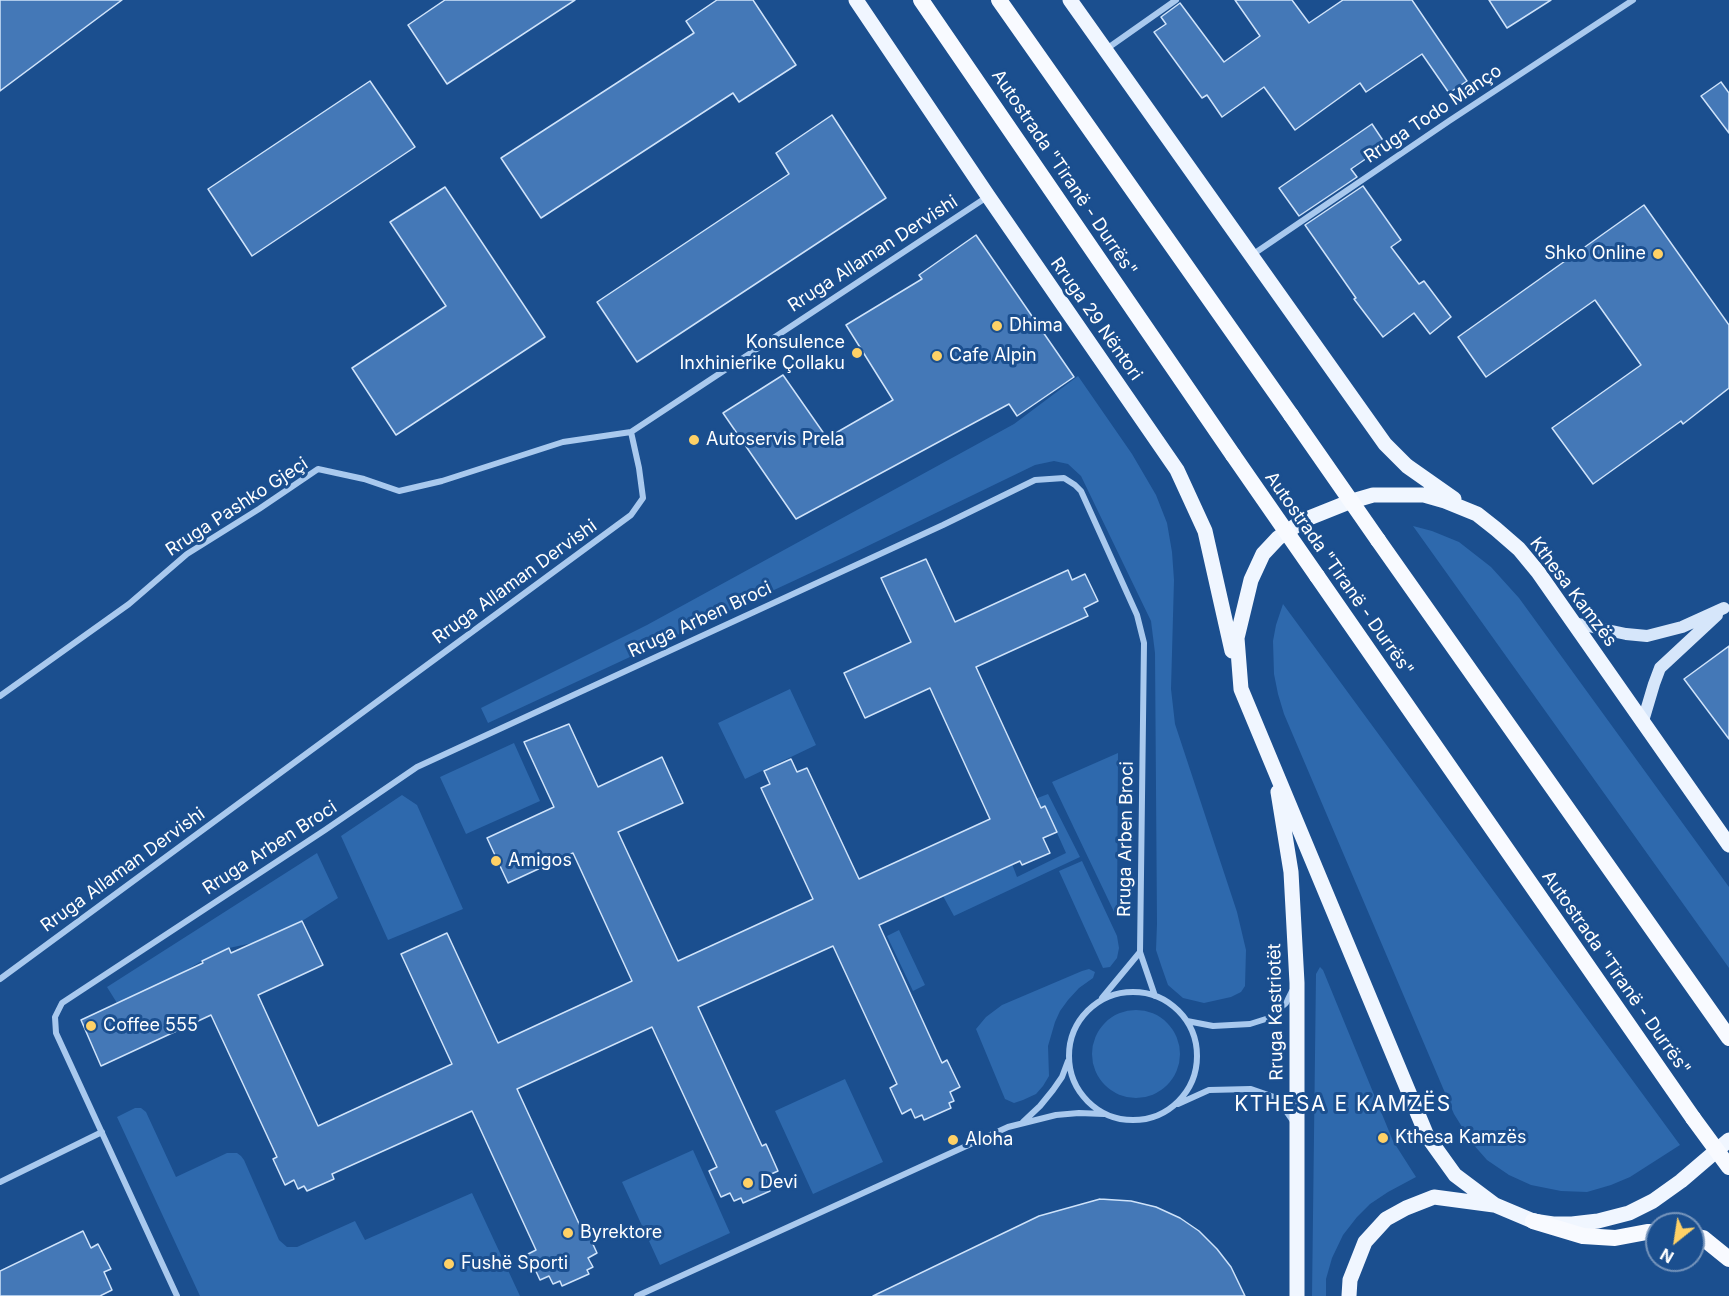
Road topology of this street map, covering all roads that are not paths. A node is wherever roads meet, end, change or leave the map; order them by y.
1 (856, 0) edge
2 (921, 0) edge
3 (999, 0) edge
4 (1070, 0) edge
5 (1176, 0) edge
6 (1633, 0) edge
7 (1105, 50) junction
8 (988, 196) junction
9 (1252, 255) junction
10 (631, 432) junction
11 (1477, 514) junction
12 (1726, 606) edge
13 (1574, 623) junction
14 (1241, 688) junction
15 (0, 696) edge
16 (1643, 721) junction
17 (1273, 766) junction
18 (1729, 845) edge
19 (1140, 952) junction
20 (0, 979) edge
21 (1297, 982) junction
22 (1155, 996) junction
23 (1101, 999) junction
24 (1187, 1021) junction
25 (1729, 1038) edge
26 (1068, 1060) junction
27 (1175, 1105) junction
28 (1104, 1114) junction
29 (1023, 1122) junction
30 (1297, 1126) junction
31 (102, 1132) junction
32 (1729, 1140) edge
33 (1729, 1167) edge
34 (0, 1182) edge
35 (1495, 1205) junction
36 (1533, 1221) junction
37 (1645, 1234) edge
38 (1705, 1240) edge
39 (1729, 1259) edge
40 (177, 1296) edge
41 (638, 1296) edge
42 (1297, 1296) edge
43 (1349, 1296) edge

1 - 8 main road, Rruga 29 Nëntori
2 - 33 highway, Autostrada "Tiranë - Durrës", bridge
3 - 25 highway, bridge
4 - 7 main road
5 - 7 street
6 - 9 street, Rruga Todo Manço
7 - 9 main road
8 - 10 street, Rruga Allaman Dervishi
8 - 14 main road, Rruga 29 Nëntori
9 - 11 main road
10 - 15 street, Rruga Pashko Gjeçi
10 - 20 street, Rruga Allaman Dervishi
11 - 13 main road, Kthesa Kamzës
11 - 14 main road, Kthesa Kamzës
12 - 13 main road
12 - 16 main road
13 - 16 main road, Kthesa Kamzës
14 - 17 main road, Kthesa Kamzës
16 - 18 main road, Kthesa Kamzës
17 - 21 main road, Rruga Kastriotët
17 - 35 main road, Kthesa Kamzës
19 - 22 street, Rruga Arben Broci
19 - 23 street
19 - 31 street, Rruga Arben Broci
21 - 24 street
21 - 30 main road, Rruga Kastriotët
22 - 23 street
22 - 24 street
23 - 26 street
24 - 27 street
26 - 28 street
26 - 29 street
27 - 28 street
27 - 30 street
28 - 29 street
29 - 41 street
30 - 42 main road, Rruga Kastriotët
31 - 34 street
31 - 40 street, Rruga Arben Broci
32 - 36 main road, Kthesa Kamzës
35 - 36 main road, Kthesa Kamzës
35 - 43 main road
36 - 37 highway
38 - 39 highway

